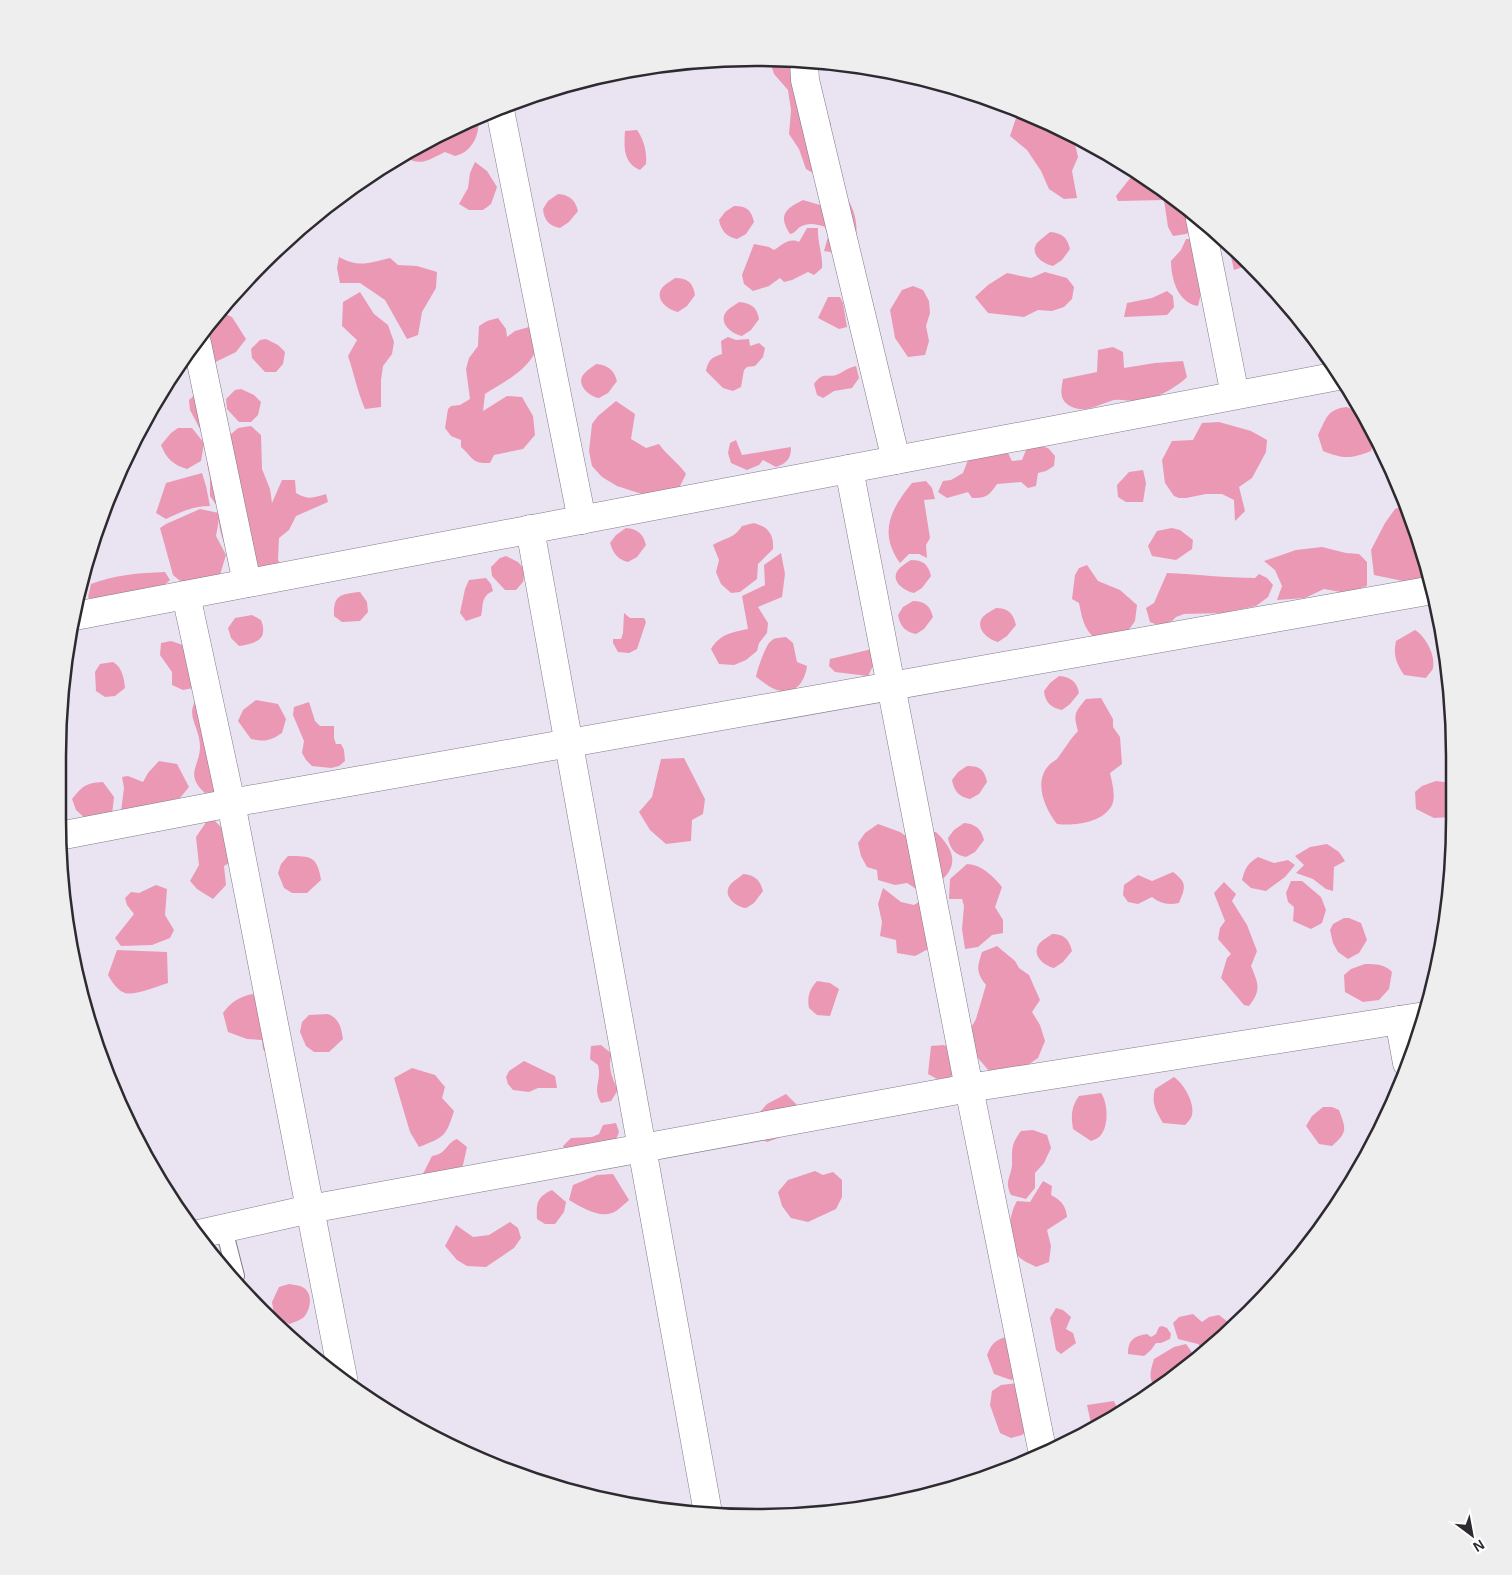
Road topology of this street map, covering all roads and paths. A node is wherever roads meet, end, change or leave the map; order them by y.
1 (805, 68) edge
2 (501, 116) edge
3 (1202, 230) edge
4 (199, 350) edge
5 (1332, 377) edge
6 (1235, 395) junction
7 (896, 460) junction
8 (849, 469) junction
9 (582, 520) junction
10 (530, 529) junction
11 (247, 583) junction
12 (1425, 591) edge
13 (186, 595) junction
14 (81, 615) edge
15 (892, 686) junction
16 (569, 743) junction
17 (231, 803) junction
18 (67, 835) edge
19 (1412, 1018) edge
20 (1410, 1039) edge
21 (970, 1088) junction
22 (643, 1147) junction
23 (310, 1209) junction
24 (211, 1231) edge
25 (230, 1265) edge
26 (341, 1370) edge
27 (1042, 1447) edge
28 (707, 1507) edge

1 - 7 street
2 - 9 street
3 - 6 street
4 - 11 street
5 - 6 street
6 - 7 street
7 - 8 street
8 - 9 street
8 - 15 street
9 - 10 street
10 - 11 street
10 - 16 street
11 - 13 street
12 - 15 street
13 - 14 street
13 - 17 street
15 - 16 street
15 - 21 street
16 - 17 street
16 - 22 street
17 - 18 street
17 - 23 street
19 - 20 street
19 - 21 street
21 - 22 street
21 - 27 street
22 - 23 street
22 - 28 street
23 - 24 street
23 - 26 street
24 - 25 lane

